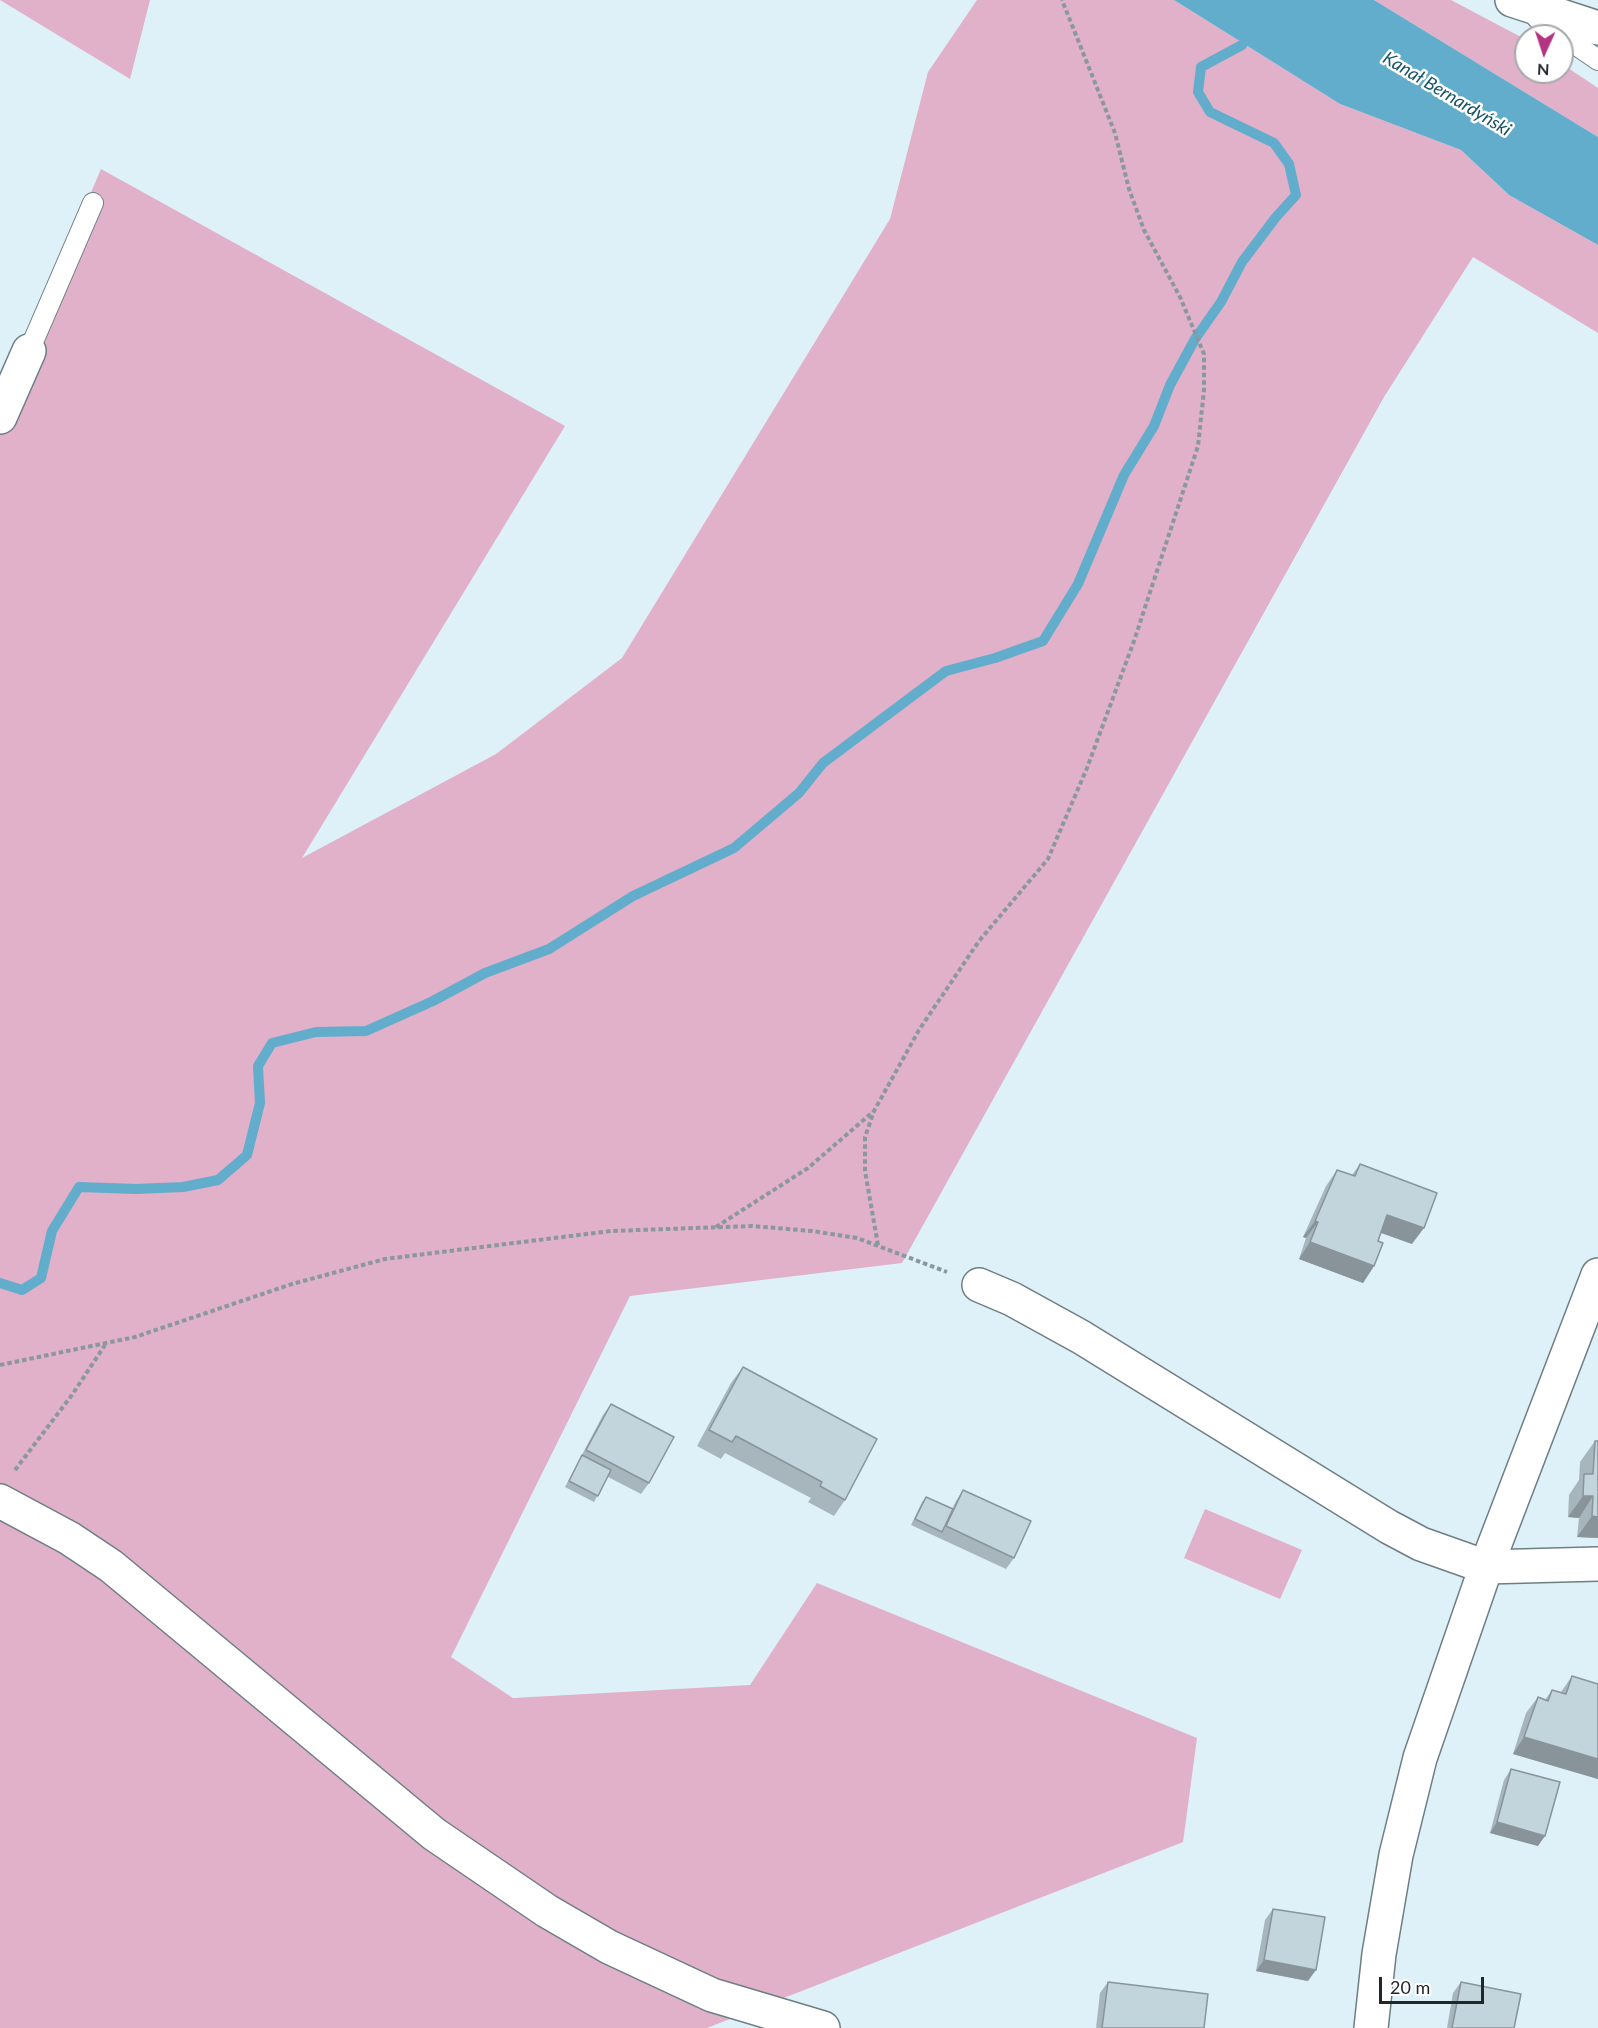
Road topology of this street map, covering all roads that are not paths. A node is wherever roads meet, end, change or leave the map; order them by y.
1 (1511, 0) edge
2 (1555, 8) edge
3 (1598, 28) edge
4 (1598, 60) edge
5 (93, 203) dead end
6 (29, 351) joint
7 (0, 417) edge
8 (1598, 1275) edge
9 (979, 1285) road end
10 (0, 1501) edge
11 (1598, 1564) edge
12 (1486, 1567) junction
13 (746, 2019) edge
14 (823, 2028) edge
15 (1371, 2028) edge

1 - 2 street
1 - 4 lane
2 - 3 street
5 - 6 lane
6 - 7 street
8 - 12 street
9 - 12 street
10 - 13 street
11 - 12 street
12 - 15 street
13 - 14 street

